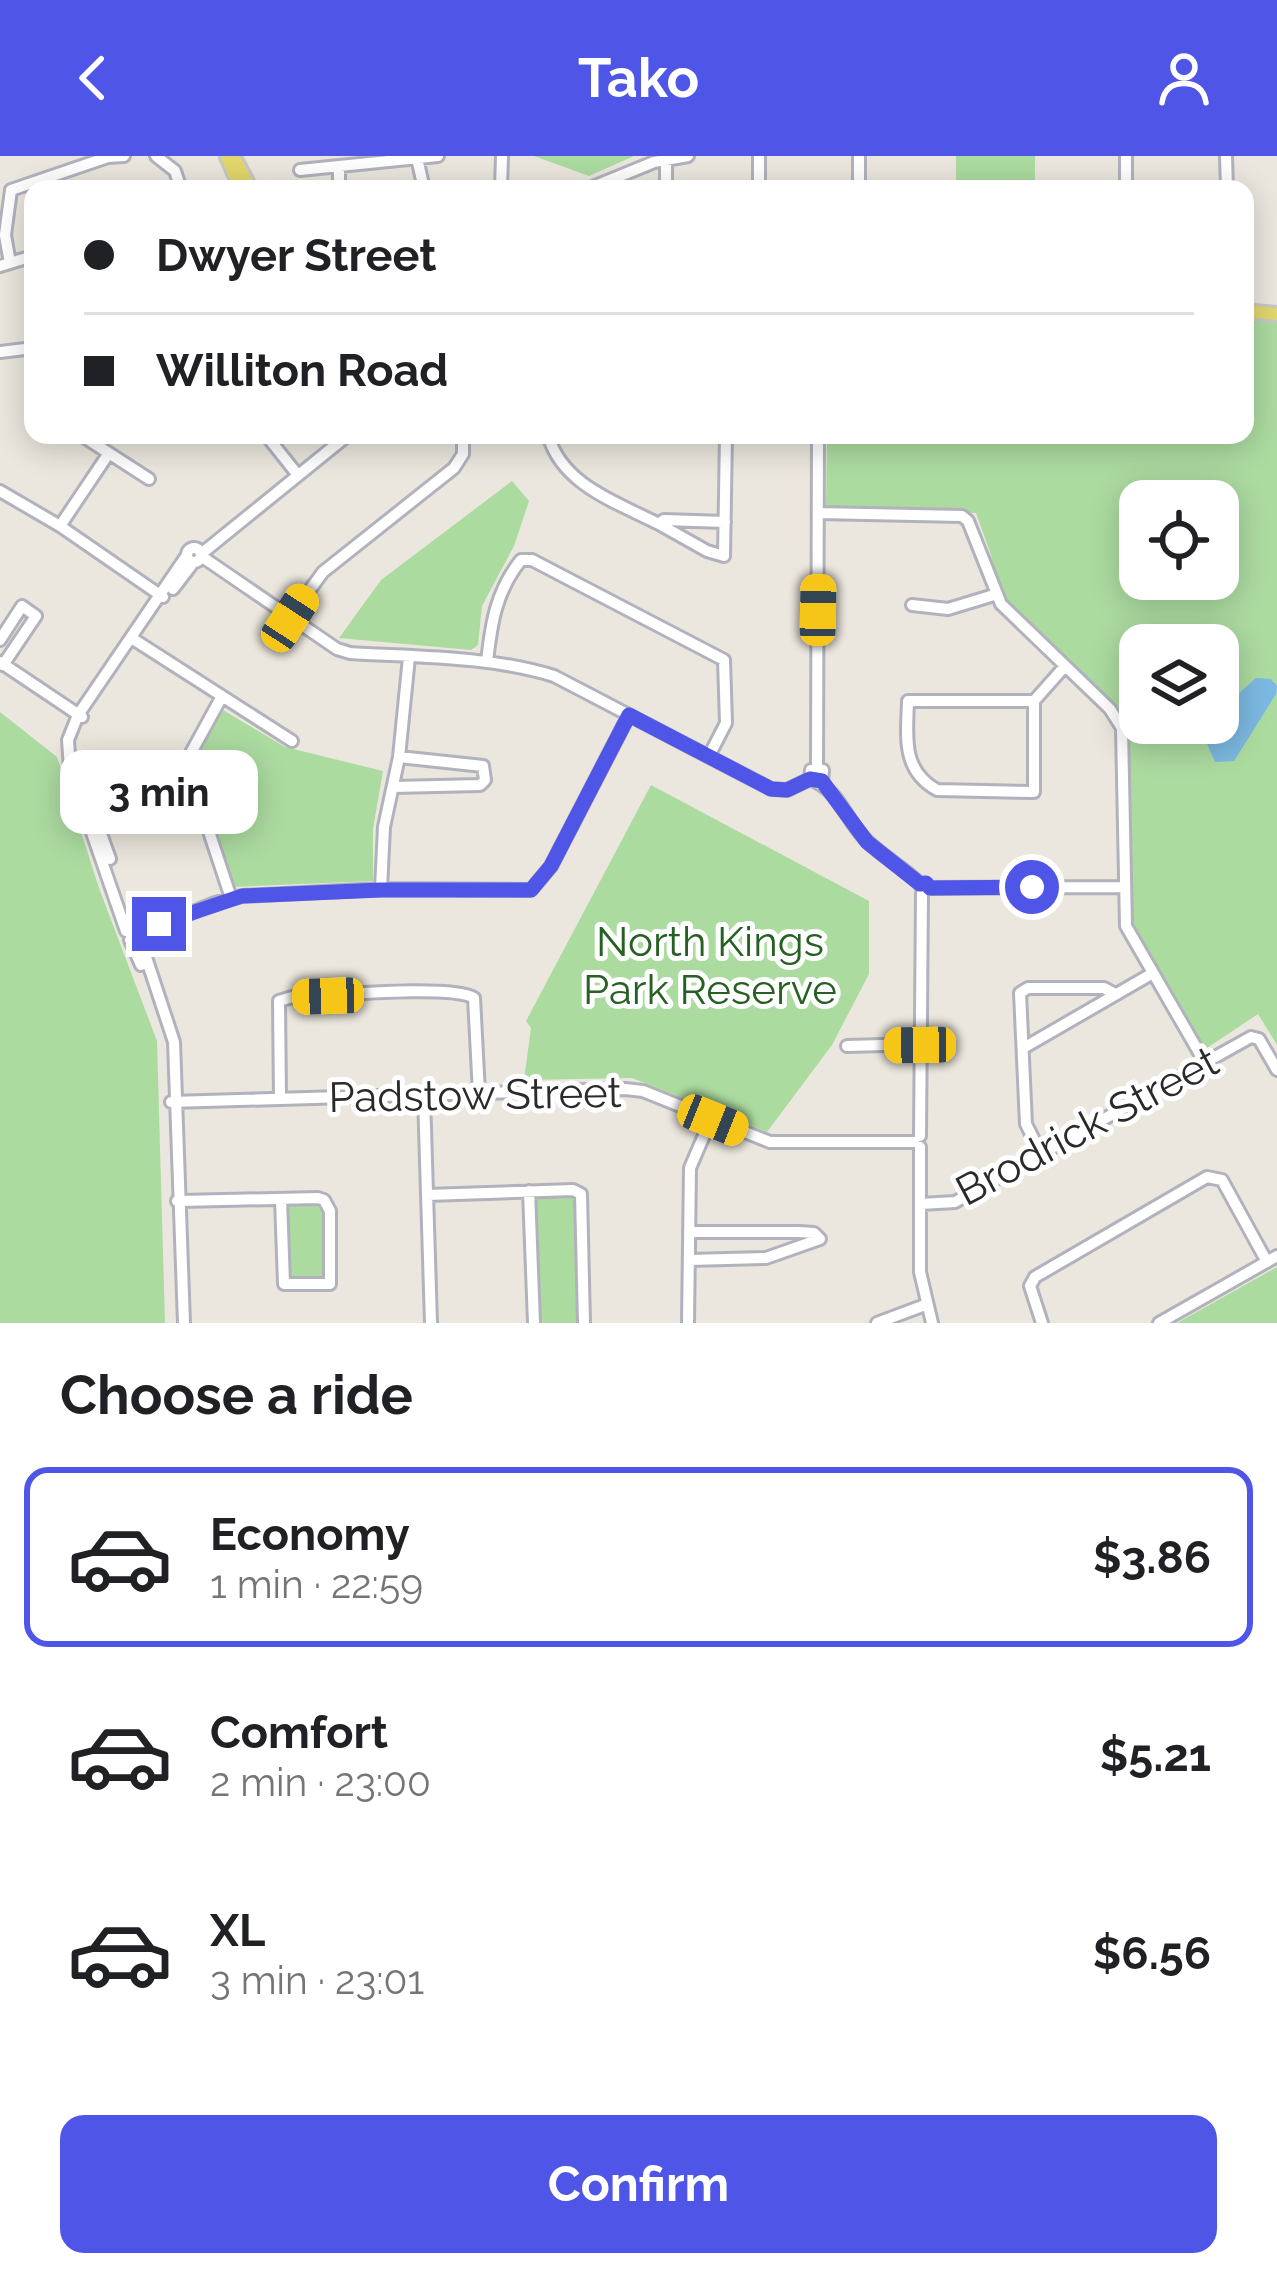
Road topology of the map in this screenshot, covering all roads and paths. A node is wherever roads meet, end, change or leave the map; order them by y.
1 (124, 156) edge
2 (156, 156) edge
3 (438, 156) edge
4 (688, 156) edge
5 (748, 156) edge
6 (759, 156) edge
7 (417, 158) edge
8 (666, 160) junction
9 (339, 168) junction
10 (300, 170) dead end
11 (40, 180) edge
12 (178, 180) edge
13 (339, 180) edge
14 (612, 180) edge
15 (666, 180) edge
16 (24, 186) edge
17 (5, 265) edge
18 (94, 444) edge
19 (273, 444) edge
20 (328, 444) edge
21 (335, 444) edge
22 (463, 444) edge
23 (551, 444) edge
24 (726, 444) edge
25 (818, 444) edge
26 (109, 454) junction
27 (295, 472) junction
28 (149, 479) dead end
29 (0, 491) edge
30 (818, 513) junction
31 (725, 522) junction
32 (658, 524) junction
33 (60, 526) junction
34 (195, 556) junction
35 (994, 595) junction
36 (163, 597) junction
37 (912, 604) dead end
38 (290, 618) junction
39 (0, 640) edge
40 (136, 640) junction
41 (409, 657) junction
42 (487, 662) junction
43 (2, 663) edge
44 (1065, 666) junction
45 (221, 698) junction
46 (1034, 701) junction
47 (629, 715) junction
48 (82, 717) junction
49 (292, 741) dead end
50 (710, 756) junction
51 (399, 758) junction
52 (816, 776) junction
53 (393, 787) junction
54 (1124, 887) junction
55 (924, 888) junction
56 (381, 890) junction
57 (231, 898) junction
58 (134, 933) junction
59 (1153, 973) junction
60 (1115, 994) junction
61 (920, 1045) junction
62 (847, 1046) dead end
63 (1025, 1047) junction
64 (1204, 1061) junction
65 (1277, 1070) edge
66 (479, 1093) junction
67 (424, 1096) junction
68 (280, 1100) junction
69 (174, 1102) junction
70 (711, 1119) junction
71 (918, 1142) junction
72 (1041, 1154) junction
73 (530, 1191) junction
74 (427, 1195) junction
75 (281, 1199) junction
76 (177, 1201) junction
77 (921, 1204) junction
78 (689, 1232) junction
79 (1272, 1259) edge
80 (689, 1260) junction
81 (926, 1305) junction
82 (180, 1323) edge
83 (431, 1323) edge
84 (533, 1323) edge
85 (584, 1323) edge
86 (688, 1323) edge
87 (877, 1323) edge
88 (932, 1323) edge
89 (1042, 1323) edge
90 (1159, 1323) edge

1 - 11 street
2 - 12 street
3 - 7 street
4 - 8 street
5 - 6 street
7 - 9 street
8 - 14 street
8 - 15 street
9 - 10 street
9 - 13 street
16 - 17 street
18 - 26 street
19 - 27 street
20 - 27 street
21 - 27 street
22 - 38 street
23 - 32 street
24 - 31 street
25 - 30 street
26 - 28 street
26 - 33 street
27 - 34 street
29 - 33 street
30 - 35 street
30 - 52 street
31 - 32 street
31 - 32 street
33 - 36 street
34 - 36 street
34 - 38 street
35 - 37 street
35 - 44 street
36 - 40 street
38 - 41 street
39 - 43 street
40 - 45 street
40 - 48 street
41 - 42 street
41 - 51 street
42 - 47 street
42 - 50 street
43 - 48 street
44 - 46 street
44 - 54 street
45 - 49 street
45 - 57 street
46 - 46 street
47 - 50 street
47 - 56 street
48 - 58 street
50 - 52 street
51 - 53 street
51 - 53 street
52 - 55 street
53 - 56 street
54 - 55 street
54 - 59 street
55 - 61 street
56 - 57 street
57 - 58 street
58 - 69 street
59 - 60 street
59 - 64 street
60 - 63 street
60 - 63 street
61 - 62 street
61 - 71 street
63 - 72 street
64 - 65 street, Brodrick Street
64 - 72 street, Brodrick Street
66 - 67 street, Padstow Street
66 - 68 street
66 - 70 street, Padstow Street
67 - 68 street, Padstow Street
67 - 74 street
68 - 69 street, Padstow Street
69 - 76 street
70 - 71 street, Padstow Street
70 - 78 street
71 - 77 street
72 - 77 street, Brodrick Street
73 - 74 street
73 - 84 street
73 - 85 street
74 - 83 street
75 - 75 street
75 - 76 street
76 - 82 street
77 - 81 street
78 - 80 street
78 - 80 street
79 - 89 street
79 - 90 street
80 - 86 street
81 - 87 street
81 - 88 street

